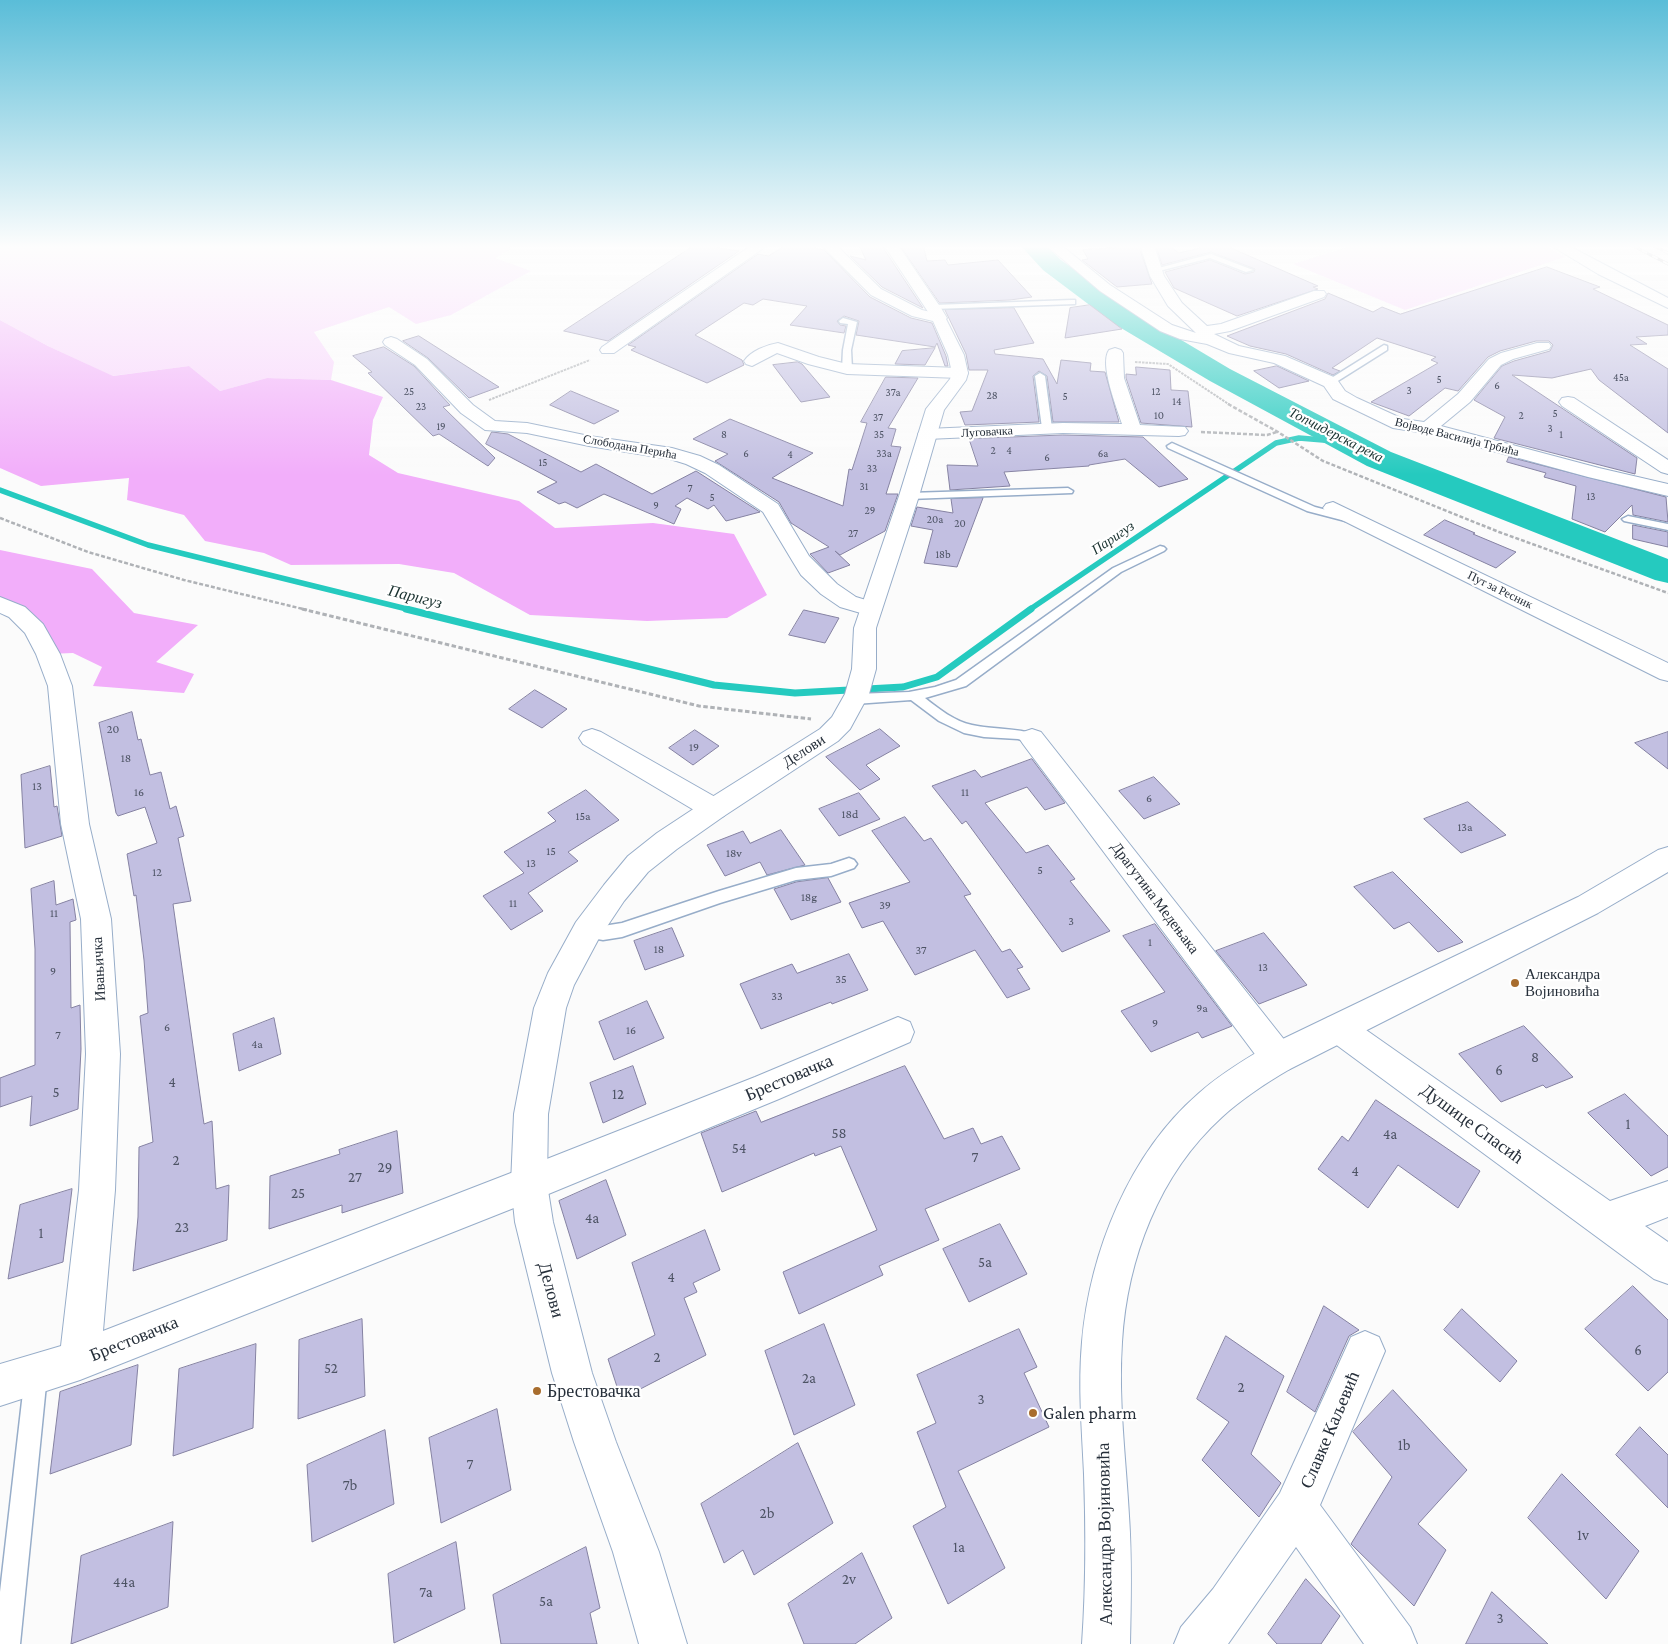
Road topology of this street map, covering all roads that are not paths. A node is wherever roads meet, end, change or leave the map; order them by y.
1 (649, 322) edge
2 (850, 322) edge
3 (940, 322) edge
4 (1156, 322) edge
5 (1193, 322) edge
6 (1242, 322) edge
7 (1208, 336) junction
8 (391, 342) dead end
9 (1542, 346) dead end
10 (1384, 348) dead end
11 (608, 350) road end
12 (1115, 357) road end
13 (752, 361) dead end
14 (847, 369) junction
15 (960, 374) junction
16 (1040, 376) dead end
17 (1330, 382) junction
18 (1568, 402) dead end
19 (1047, 428) junction
20 (1132, 429) junction
21 (1427, 429) junction
22 (927, 434) junction
23 (1175, 438) joint
24 (1668, 468) edge
25 (1668, 490) edge
26 (1068, 491) dead end
27 (909, 496) junction
28 (1333, 508) dead end
29 (1628, 519) dead end
30 (1358, 520) junction
31 (1668, 527) edge
32 (1160, 548) dead end
33 (0, 604) edge
34 (871, 608) junction
35 (1668, 673) edge
36 (856, 696) junction
37 (915, 697) junction
38 (592, 738) dead end
39 (1032, 738) joint
40 (714, 809) junction
41 (1668, 858) edge
42 (849, 864) dead end
43 (587, 932) junction
44 (1338, 1028) junction
45 (898, 1032) dead end
46 (1278, 1058) junction
47 (529, 1184) junction
48 (1668, 1199) edge
49 (1606, 1221) junction
50 (1668, 1265) edge
51 (1365, 1351) dead end
52 (80, 1360) junction
53 (18, 1380) edge
54 (1296, 1509) junction
55 (7, 1644) edge
56 (664, 1644) edge
57 (1106, 1644) edge
58 (1198, 1644) edge
59 (1393, 1644) edge

1 - 11 street
2 - 14 lane
3 - 15 street
4 - 7 street, Војводе Василија Трбића
5 - 7 street
6 - 7 street
7 - 17 street, Војводе Василија Трбића
8 - 34 street, Слободана Перића
9 - 21 street
10 - 17 lane
12 - 20 street
13 - 14 street
14 - 15 street
15 - 22 street, Делови
16 - 19 lane
17 - 21 street, Војводе Василија Трбића
18 - 24 street
19 - 20 street, Луговачка
19 - 22 street, Луговачка
20 - 23 street, Луговачка
21 - 25 street, Војводе Василија Трбића
22 - 27 street, Делови
23 - 30 lane
26 - 27 lane
27 - 34 street, Делови
28 - 30 street, Пут за Ресник
29 - 31 lane
30 - 35 street, Пут за Ресник
32 - 37 lane
33 - 52 street, Ивањичка
34 - 36 street, Делови
36 - 37 lane
36 - 40 street, Делови
37 - 39 lane
38 - 40 street
39 - 46 street, Драгутина Медењака
40 - 43 street, Делови
41 - 44 street, Александра Војиновића
42 - 43 lane
43 - 47 street, Делови
44 - 46 street, Александра Војиновића
44 - 49 street, Душице Спасић
45 - 47 street, Брестовачка
46 - 57 street, Александра Војиновића
47 - 52 street, Брестовачка
47 - 56 street, Делови
48 - 49 street
49 - 50 street, Душице Спасић
51 - 54 street, Славке Каљевић
52 - 53 street, Брестовачка
53 - 55 lane, Брестовачка
54 - 58 street, Славке Каљевић
54 - 59 street

